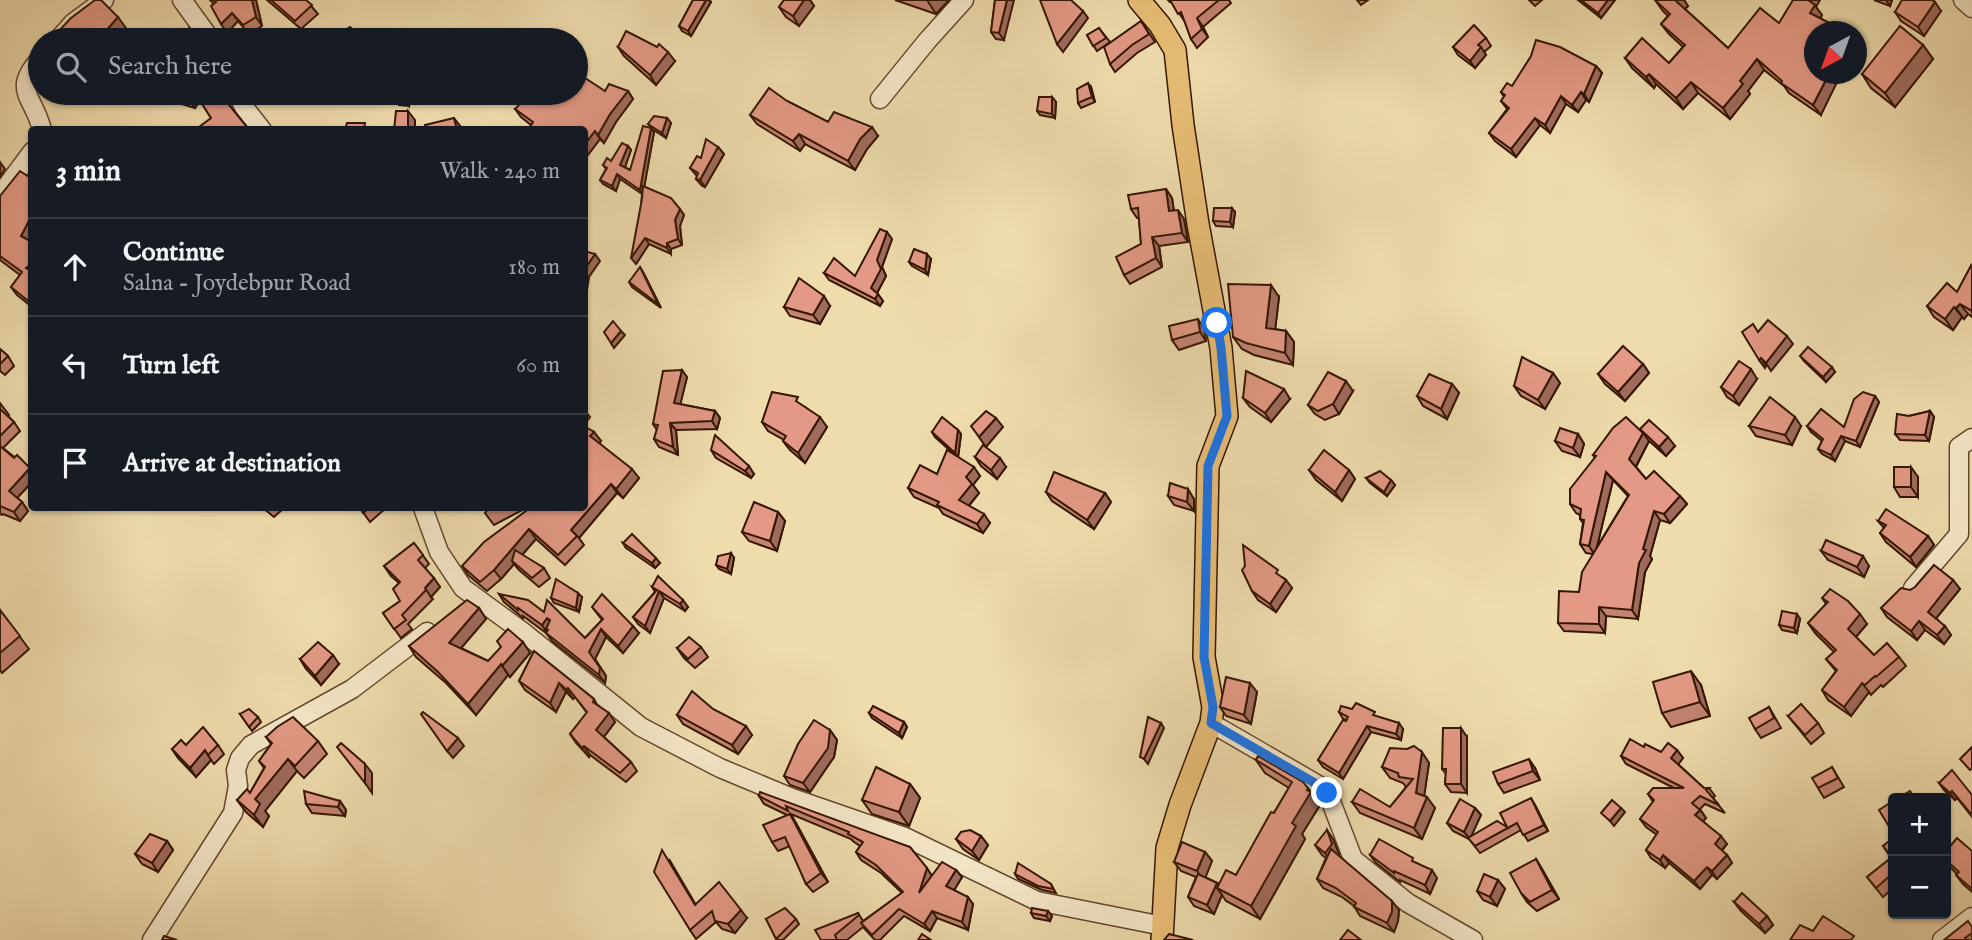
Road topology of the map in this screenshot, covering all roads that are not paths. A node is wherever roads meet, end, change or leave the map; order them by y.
1 (104, 0) edge
2 (182, 0) edge
3 (964, 0) edge
4 (1139, 0) edge
5 (1963, 0) edge
6 (1972, 8) edge
7 (69, 28) edge
8 (202, 28) edge
9 (28, 74) edge
10 (28, 95) edge
11 (880, 99) dead end
12 (32, 105) edge
13 (243, 105) edge
14 (40, 126) edge
15 (259, 126) edge
16 (28, 157) edge
17 (0, 195) edge
18 (1972, 438) edge
19 (424, 511) edge
20 (1913, 588) edge
21 (444, 620) edge
22 (1211, 723) junction
23 (1972, 917) edge
24 (1163, 933) edge
25 (152, 940) edge
26 (1473, 940) edge
27 (1942, 940) edge

1 - 7 street
2 - 8 street
3 - 11 street
4 - 22 main road
5 - 6 street
9 - 10 street
12 - 14 street
13 - 15 street
16 - 17 street
18 - 20 street
19 - 24 street
21 - 25 street
22 - 24 main road
22 - 26 street
23 - 27 street

